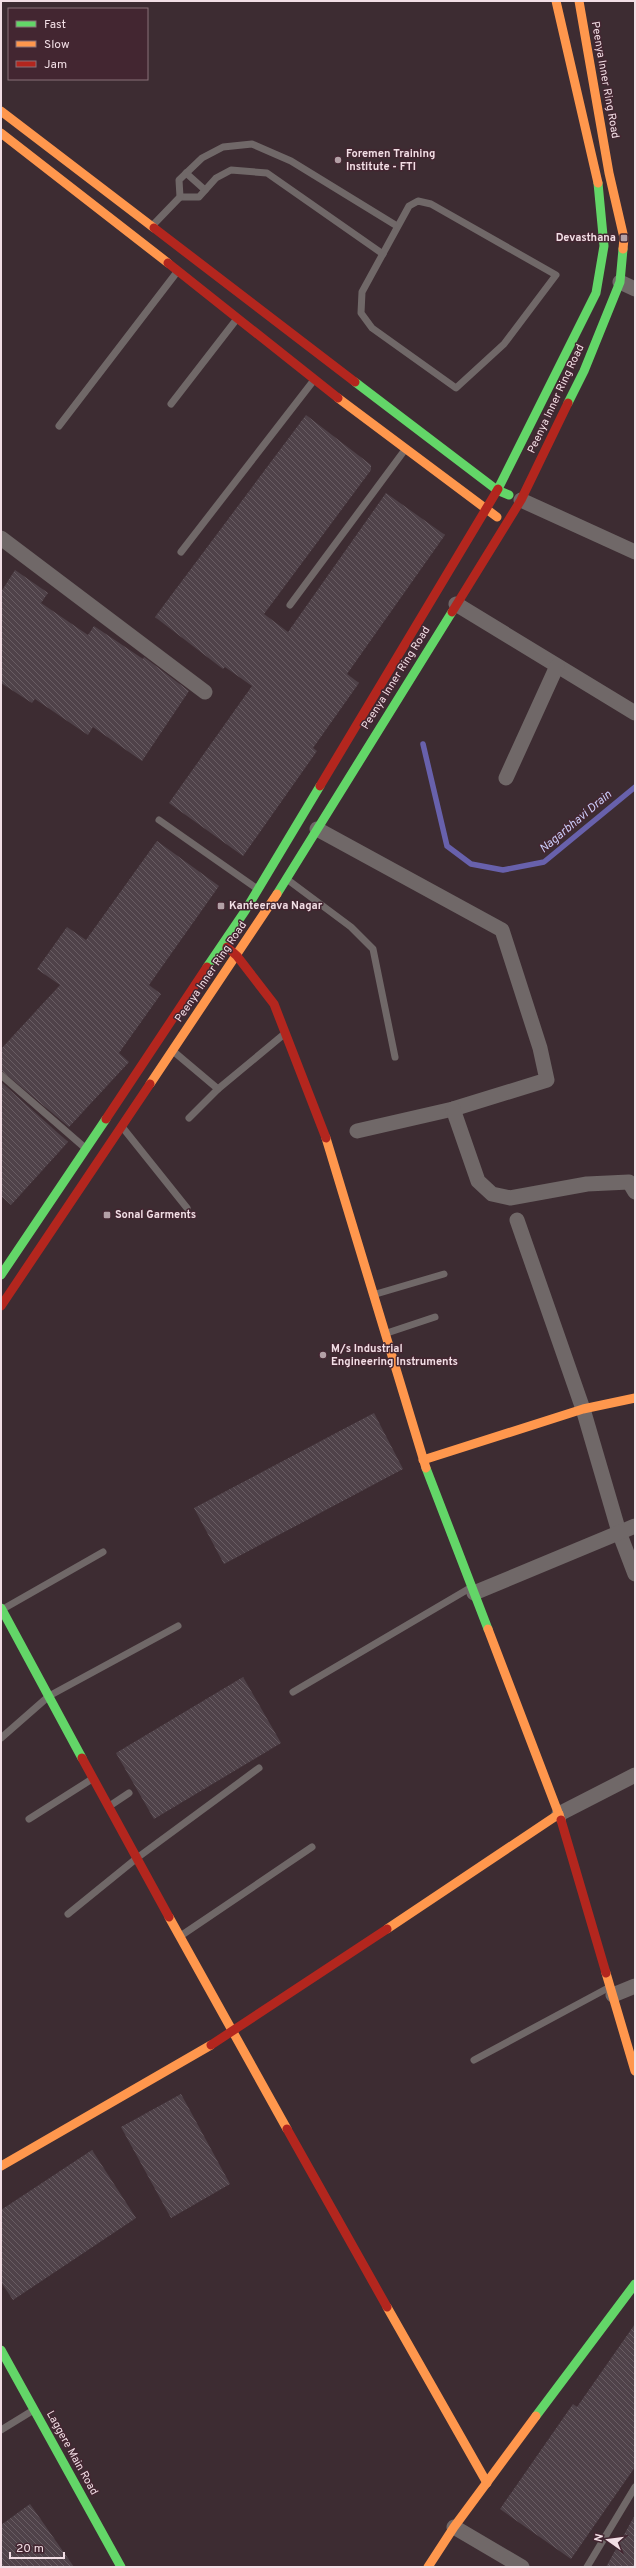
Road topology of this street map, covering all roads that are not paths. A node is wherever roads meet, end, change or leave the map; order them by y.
1 (556, 1) edge
2 (579, 1) edge
3 (1, 111) edge
4 (1, 133) edge
5 (186, 173) junction
6 (205, 190) junction
7 (180, 197) junction
8 (397, 226) junction
9 (147, 234) junction
10 (383, 254) junction
11 (178, 271) junction
12 (620, 282) junction
13 (635, 290) edge
14 (237, 318) junction
15 (314, 380) junction
16 (171, 404) dead end
17 (59, 426) dead end
18 (405, 449) junction
19 (497, 490) junction
20 (521, 500) junction
21 (486, 509) junction
22 (506, 524) junction
23 (1, 538) edge
24 (181, 552) dead end
25 (635, 552) edge
26 (456, 604) junction
27 (290, 605) dead end
28 (557, 666) junction
29 (205, 692) dead end
30 (635, 713) edge
31 (506, 778) dead end
32 (159, 820) dead end
33 (317, 829) junction
34 (287, 879) junction
35 (258, 890) junction
36 (223, 945) junction
37 (237, 956) junction
38 (286, 1033) junction
39 (173, 1050) junction
40 (394, 1057) dead end
41 (1, 1075) edge
42 (218, 1089) junction
43 (454, 1109) junction
44 (189, 1118) dead end
45 (122, 1126) junction
46 (357, 1132) dead end
47 (86, 1149) junction
48 (635, 1192) edge
49 (187, 1208) dead end
50 (518, 1220) dead end
51 (444, 1274) dead end
52 (1, 1275) edge
53 (374, 1295) junction
54 (1, 1306) edge
55 (435, 1317) dead end
56 (385, 1334) junction
57 (635, 1398) edge
58 (583, 1409) junction
59 (422, 1460) junction
60 (635, 1526) edge
61 (619, 1532) junction
62 (103, 1552) dead end
63 (635, 1574) edge
64 (473, 1590) junction
65 (1, 1609) edge
66 (178, 1626) dead end
67 (293, 1692) dead end
68 (49, 1696) junction
69 (1, 1738) edge
70 (259, 1768) dead end
71 (635, 1775) edge
72 (94, 1778) junction
73 (129, 1793) dead end
74 (109, 1806) junction
75 (559, 1814) junction
76 (29, 1820) dead end
77 (312, 1847) dead end
78 (137, 1858) junction
79 (68, 1914) dead end
80 (180, 1936) junction
81 (635, 1986) edge
82 (611, 1991) junction
83 (232, 2033) junction
84 (474, 2060) dead end
85 (635, 2071) edge
86 (1, 2166) edge
87 (635, 2284) edge
88 (1, 2350) edge
89 (34, 2410) junction
90 (1, 2430) edge
91 (487, 2483) junction
92 (635, 2487) edge
93 (454, 2527) junction
94 (590, 2566) edge
95 (121, 2567) edge
96 (428, 2567) edge
97 (522, 2567) edge

1 - 19 street, Peenya Inner Ring Road
2 - 12 street, Peenya Inner Ring Road
3 - 9 street
4 - 9 street
5 - 6 lane
5 - 7 lane
5 - 8 lane
6 - 7 lane
6 - 10 lane
7 - 9 lane
8 - 10 lane
8 - 10 lane
9 - 11 street
9 - 19 street
11 - 14 street
11 - 17 lane
12 - 13 street
12 - 20 street, Peenya Inner Ring Road
14 - 15 street
14 - 16 lane
15 - 18 street
15 - 24 lane
18 - 21 street
18 - 27 lane
19 - 20 street
19 - 21 street, Peenya Inner Ring Road
20 - 22 street, Peenya Inner Ring Road
20 - 25 street
21 - 22 street
21 - 35 street, Peenya Inner Ring Road
22 - 26 street, Peenya Inner Ring Road
23 - 29 street
26 - 28 street
26 - 33 street, Peenya Inner Ring Road
28 - 30 street
28 - 31 street
32 - 35 lane
33 - 34 street, Peenya Inner Ring Road
33 - 43 street
34 - 37 street, Peenya Inner Ring Road
34 - 40 lane
35 - 36 street, Peenya Inner Ring Road
36 - 37 street
36 - 47 street, Peenya Inner Ring Road
37 - 38 street
37 - 39 street, Peenya Inner Ring Road
38 - 42 lane
38 - 53 street
39 - 42 lane
39 - 45 street, Peenya Inner Ring Road
41 - 47 lane
42 - 44 lane
43 - 46 street
43 - 48 street
45 - 49 lane
45 - 54 street, Peenya Inner Ring Road
47 - 52 street, Peenya Inner Ring Road
50 - 58 street
51 - 53 lane
53 - 56 street
55 - 56 lane
56 - 59 street
57 - 58 street
58 - 59 street
58 - 61 street
59 - 64 street
60 - 61 street
61 - 63 street
61 - 64 street
62 - 65 lane
64 - 67 lane
64 - 75 street
65 - 68 street
66 - 68 lane
68 - 69 lane
68 - 72 street
70 - 78 lane
71 - 75 street
72 - 74 street
72 - 76 lane
73 - 74 lane
74 - 78 street
75 - 82 street
75 - 83 street
77 - 80 lane
78 - 79 lane
78 - 80 street
80 - 83 street
81 - 82 street
82 - 84 lane
82 - 85 street
83 - 86 street
83 - 91 street
87 - 91 street
88 - 89 street, Laggere Main Road
89 - 90 lane
89 - 95 street, Laggere Main Road
91 - 93 street
92 - 94 lane
93 - 96 street
93 - 97 street

